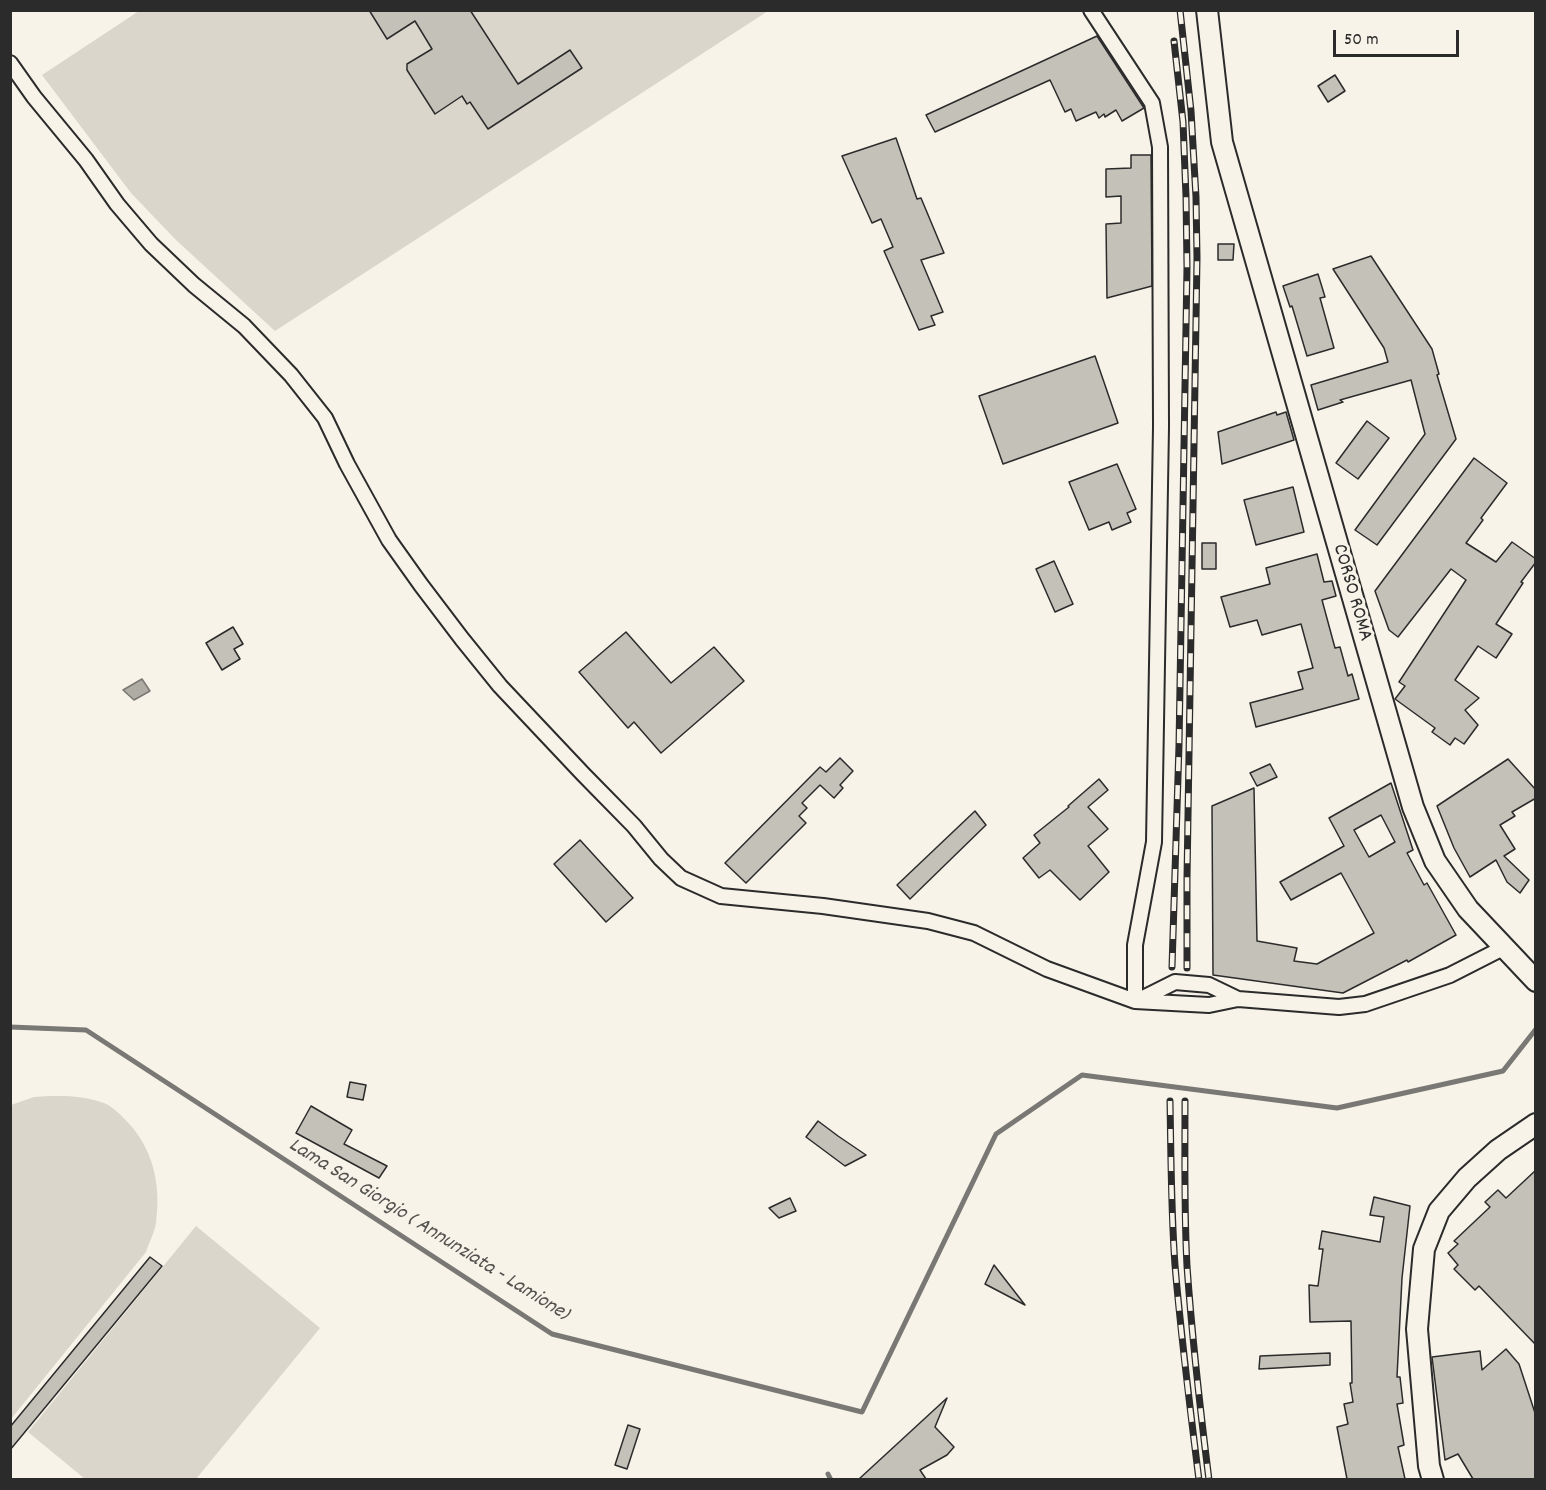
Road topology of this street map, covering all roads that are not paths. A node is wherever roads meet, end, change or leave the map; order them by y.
1 (1091, 10) edge
2 (1207, 10) edge
3 (10, 63) edge
4 (1503, 948) junction
5 (1536, 981) edge
6 (1238, 999) junction
7 (1135, 1001) junction
8 (1536, 1124) edge
9 (1432, 1479) edge

1 - 7 street
2 - 4 main road, CORSO ROMA
3 - 7 street
4 - 5 main road, CORSO ROMA
4 - 6 street
6 - 7 street
6 - 7 street
8 - 9 main road

